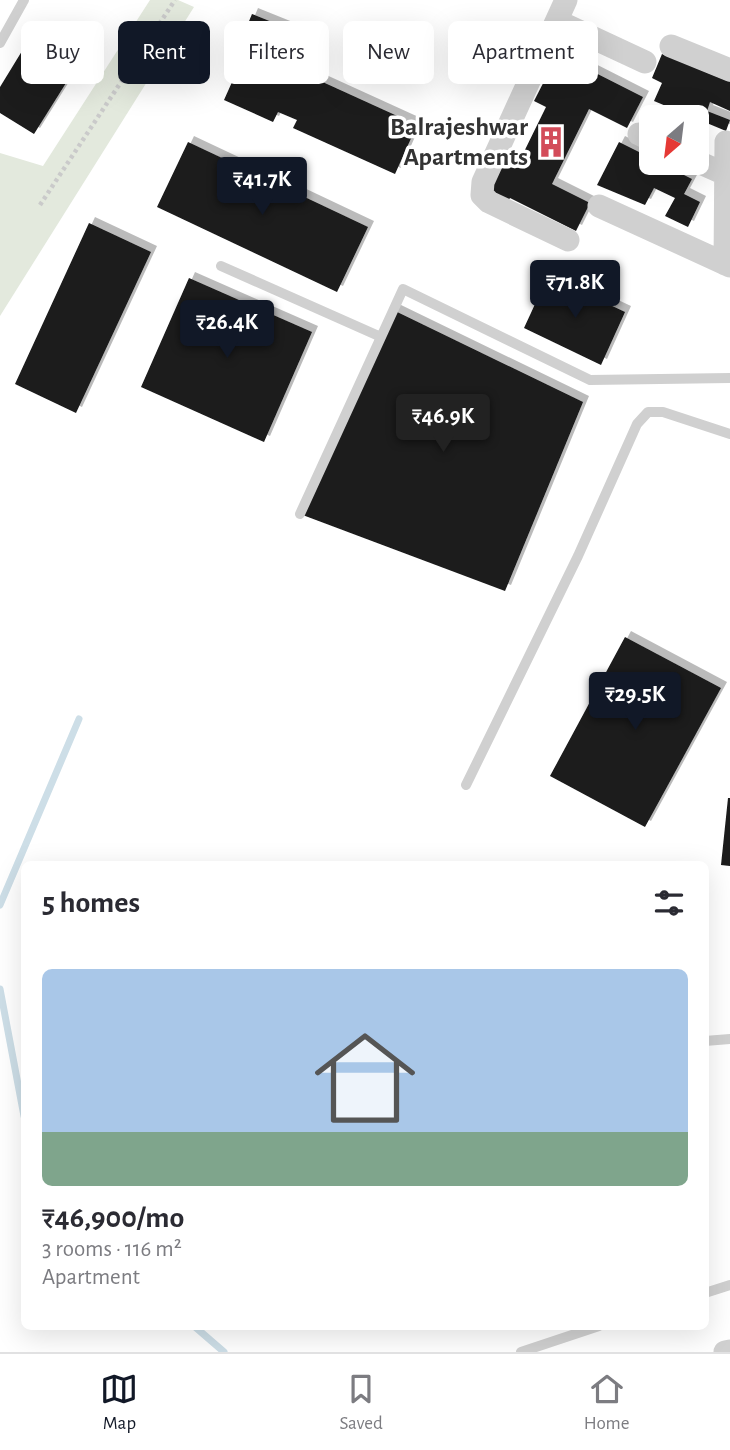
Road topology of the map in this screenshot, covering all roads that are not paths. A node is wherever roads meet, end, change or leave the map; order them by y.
1 (24, 0) edge
2 (562, 10) edge
3 (0, 43) edge
4 (671, 47) dead end
5 (645, 62) dead end
6 (730, 70) edge
7 (726, 142) dead end
8 (709, 167) edge
9 (726, 174) junction
10 (599, 206) dead end
11 (568, 240) dead end
12 (727, 265) edge
13 (222, 266) dead end
14 (381, 337) junction
15 (730, 377) edge
16 (730, 434) edge
17 (300, 514) dead end
18 (466, 785) dead end
19 (730, 1039) edge
20 (709, 1041) edge
21 (730, 1285) edge
22 (709, 1292) edge
23 (587, 1330) edge
24 (730, 1351) edge
25 (520, 1352) edge
26 (725, 1352) edge

1 - 3 lane
2 - 5 street
2 - 11 street
4 - 6 street
7 - 9 street
8 - 9 street
9 - 12 street
10 - 12 street
13 - 14 lane
14 - 15 lane
14 - 17 lane
16 - 18 lane
19 - 20 lane
21 - 22 lane
23 - 25 lane
24 - 26 street

